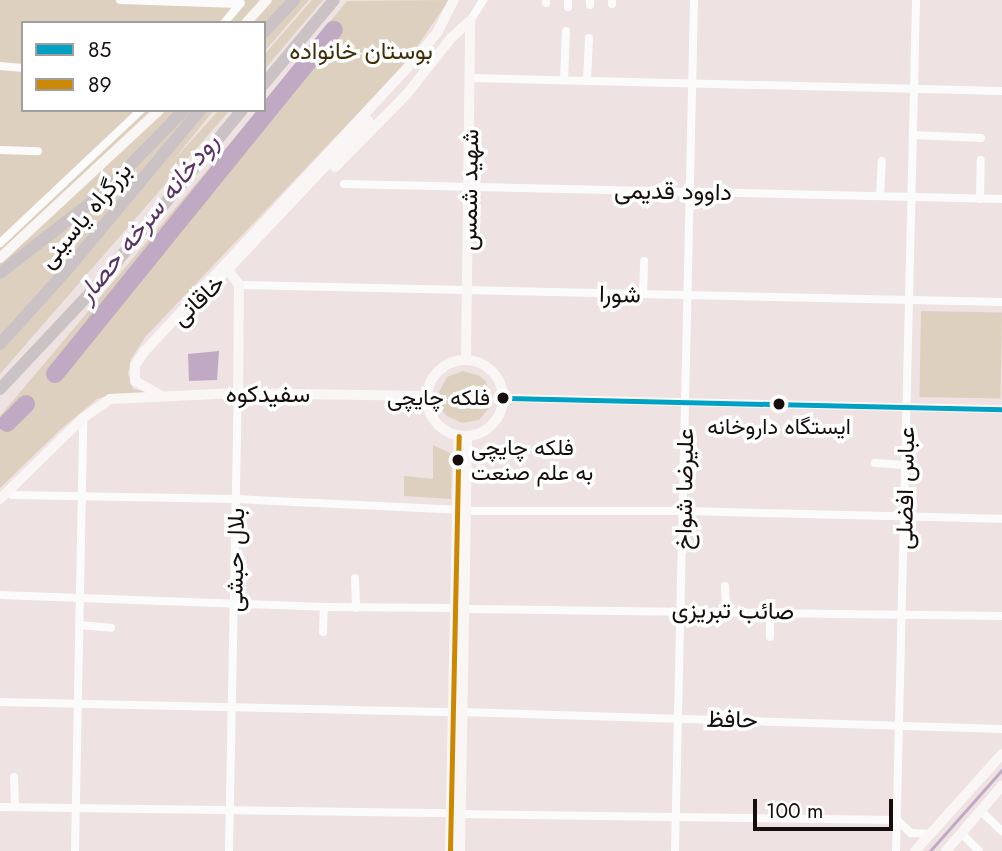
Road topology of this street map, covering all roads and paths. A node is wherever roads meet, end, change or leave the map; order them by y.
1 (120, 0) edge
2 (267, 0) edge
3 (294, 0) edge
4 (334, 0) edge
5 (454, 0) edge
6 (461, 0) edge
7 (482, 0) edge
8 (694, 0) edge
9 (916, 0) edge
10 (241, 2) edge
11 (226, 21) edge
12 (248, 21) edge
13 (470, 22) junction
14 (266, 30) edge
15 (566, 31) dead end
16 (589, 38) dead end
17 (0, 66) edge
18 (21, 68) edge
19 (471, 78) junction
20 (564, 80) junction
21 (587, 80) junction
22 (266, 82) edge
23 (692, 83) junction
24 (914, 89) junction
25 (1002, 91) edge
26 (139, 112) edge
27 (157, 112) edge
28 (182, 112) edge
29 (198, 112) edge
30 (240, 112) edge
31 (913, 135) junction
32 (981, 138) dead end
33 (0, 150) edge
34 (38, 151) dead end
35 (981, 160) dead end
36 (882, 161) dead end
37 (344, 184) dead end
38 (469, 185) junction
39 (690, 191) junction
40 (880, 196) junction
41 (912, 197) junction
42 (980, 199) junction
43 (1002, 199) edge
44 (0, 243) edge
45 (0, 258) edge
46 (644, 261) dead end
47 (229, 271) junction
48 (0, 274) edge
49 (239, 285) junction
50 (467, 290) junction
51 (643, 294) junction
52 (688, 295) junction
53 (909, 300) junction
54 (1002, 302) edge
55 (165, 329) junction
56 (0, 344) edge
57 (466, 359) junction
58 (28, 360) junction
59 (0, 389) edge
60 (238, 393) junction
61 (162, 396) junction
62 (427, 396) junction
63 (503, 398) junction
64 (0, 401) edge
65 (686, 402) junction
66 (906, 407) junction
67 (1002, 409) edge
68 (83, 418) junction
69 (463, 436) junction
70 (875, 463) dead end
71 (905, 465) junction
72 (12, 495) dead end
73 (82, 496) junction
74 (0, 499) edge
75 (236, 499) junction
76 (461, 510) junction
77 (684, 511) junction
78 (904, 516) junction
79 (1002, 519) edge
80 (355, 578) dead end
81 (725, 586) dead end
82 (0, 595) edge
83 (80, 597) junction
84 (234, 604) junction
85 (324, 607) junction
86 (356, 608) junction
87 (460, 608) junction
88 (682, 609) junction
89 (726, 610) junction
90 (770, 611) junction
91 (902, 614) junction
92 (1002, 616) edge
93 (79, 625) junction
94 (111, 628) dead end
95 (323, 632) dead end
96 (770, 637) dead end
97 (0, 702) edge
98 (78, 704) junction
99 (232, 706) junction
100 (458, 712) junction
101 (679, 718) junction
102 (898, 724) junction
103 (1002, 729) edge
104 (1002, 754) edge
105 (14, 777) dead end
106 (1002, 786) edge
107 (0, 807) edge
108 (15, 807) junction
109 (76, 808) junction
110 (230, 810) junction
111 (981, 811) junction
112 (456, 814) junction
113 (676, 817) junction
114 (897, 820) junction
115 (1002, 831) edge
116 (961, 833) junction
117 (930, 834) junction
118 (75, 851) edge
119 (229, 851) edge
120 (450, 851) edge
121 (460, 851) edge
122 (675, 851) edge
123 (896, 851) edge
124 (915, 851) edge
125 (946, 851) edge
126 (979, 851) edge

1 - 10 street
2 - 12 main road
3 - 14 highway
4 - 22 highway
5 - 55 main road, خاقانی
6 - 47 main road, خاقانی
7 - 13 street
8 - 23 street, علیرضا شواخ
9 - 24 street, عباس افضلی
10 - 11 street
13 - 19 main road, شهید شمس
13 - 47 main road
15 - 20 street
16 - 21 street
17 - 18 street
19 - 20 street
19 - 38 main road, شهید شمس
20 - 21 street
21 - 23 street
23 - 24 street
23 - 39 street, علیرضا شواخ
24 - 25 street
24 - 31 street, عباس افضلی
26 - 44 street
27 - 45 main road
28 - 48 highway
29 - 56 highway, بزرگراه یاسینی
30 - 58 highway
31 - 32 street
31 - 41 street, عباس افضلی
33 - 34 street
35 - 42 street
36 - 40 street
37 - 38 street, داوود قدیمی
38 - 39 street, داوود قدیمی
38 - 50 main road, شهید شمس
39 - 40 street, داوود قدیمی
39 - 52 street, علیرضا شواخ
40 - 41 street, داوود قدیمی
41 - 42 street, داوود قدیمی
41 - 53 street, عباس افضلی
42 - 43 street, داوود قدیمی
46 - 51 street
47 - 49 main road
47 - 55 main road, خاقانی
49 - 50 street, شورا
49 - 60 main road, بلال حبشی
50 - 51 street, شورا
50 - 57 main road, شهید شمس
51 - 52 street, شورا
52 - 53 street, شورا
52 - 65 street, علیرضا شواخ
53 - 54 street, شورا
53 - 66 street, عباس افضلی
55 - 61 main road
57 - 62 main road
57 - 63 main road
58 - 59 highway
58 - 64 highway
60 - 61 main road, سفیدکوه
60 - 62 main road, سفیدکوه
60 - 75 street, بلال حبشی
61 - 68 main road, سفیدکوه
62 - 69 main road
63 - 65 street
63 - 69 main road
65 - 66 street
65 - 77 street, علیرضا شواخ
66 - 67 street
66 - 71 street, عباس افضلی
68 - 73 street
68 - 74 main road
69 - 76 main road
70 - 71 street
71 - 78 street, عباس افضلی
72 - 73 street
73 - 75 street
73 - 83 street
75 - 76 street
75 - 84 street, بلال حبشی
76 - 77 street
76 - 87 main road
77 - 78 street
77 - 88 street, علیرضا شواخ
78 - 79 street
78 - 91 street, عباس افضلی
80 - 86 street
81 - 89 street
82 - 83 street, صائب تبریزی
83 - 84 street, صائب تبریزی
83 - 93 street
84 - 85 street, صائب تبریزی
84 - 99 street, بلال حبشی
85 - 86 street, صائب تبریزی
85 - 95 street
86 - 87 street, صائب تبریزی
87 - 88 street, صائب تبریزی
87 - 100 main road
88 - 89 street, صائب تبریزی
88 - 101 street, علیرضا شواخ
89 - 90 street, صائب تبریزی
90 - 91 street, صائب تبریزی
90 - 96 street
91 - 92 street, صائب تبریزی
91 - 102 street, عباس افضلی
93 - 94 street
93 - 98 street
97 - 98 street, حافظ
98 - 99 street, حافظ
98 - 109 street
99 - 100 street, حافظ
99 - 110 street, بلال حبشی
100 - 101 street, حافظ
100 - 112 main road
101 - 102 street, حافظ
101 - 113 street, علیرضا شواخ
102 - 103 street, حافظ
102 - 114 street, عباس افضلی
104 - 117 main road
105 - 108 street
106 - 111 main road
107 - 108 street
108 - 109 street
109 - 110 street
109 - 118 street
110 - 112 street
110 - 119 street, بلال حبشی
111 - 115 street
111 - 116 main road
112 - 113 street
112 - 120 main road
112 - 121 main road
113 - 114 street
113 - 122 street, علیرضا شواخ
114 - 117 street
114 - 123 street, عباس افضلی
116 - 125 main road
116 - 126 street
117 - 124 main road

